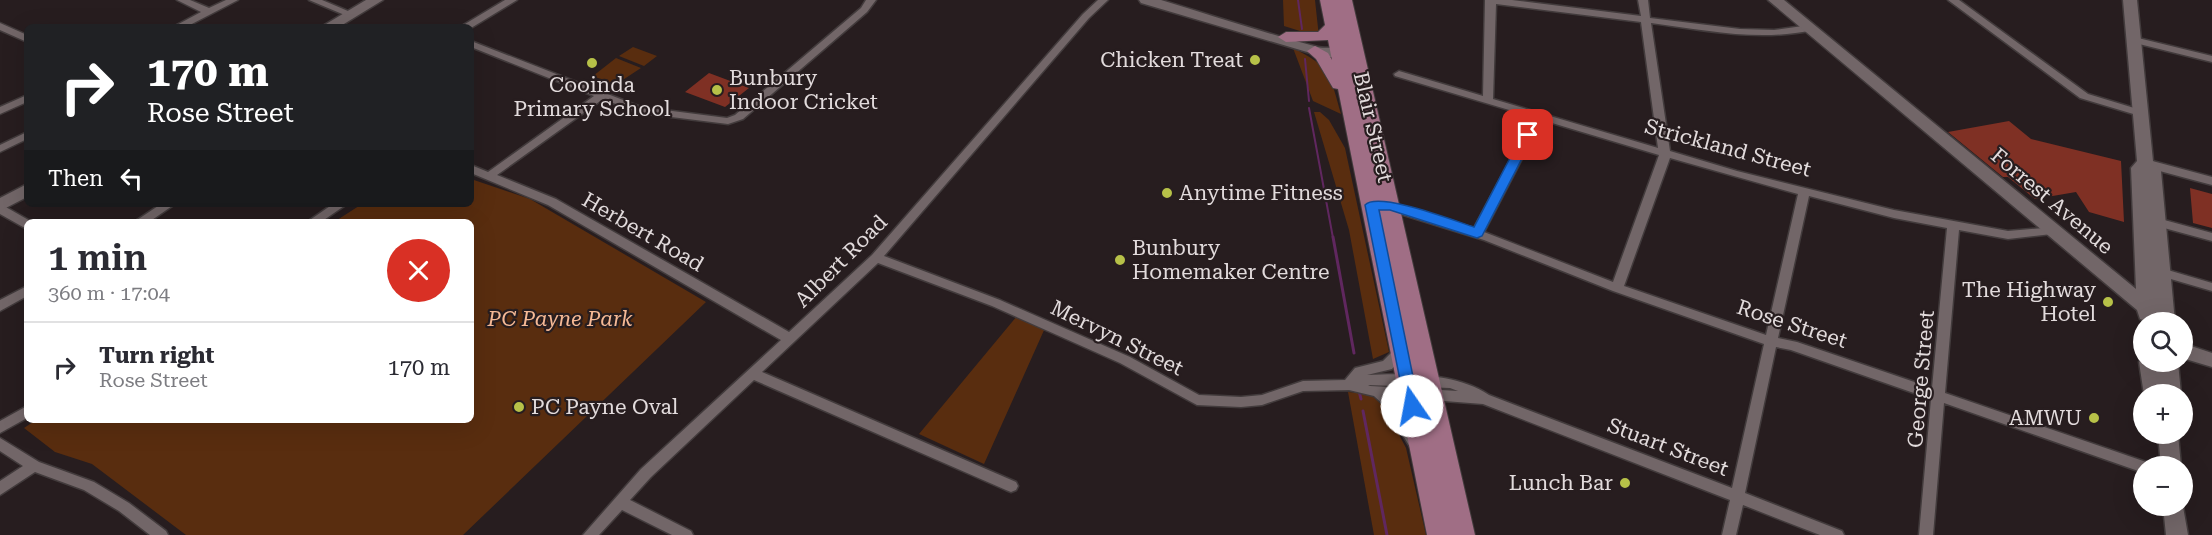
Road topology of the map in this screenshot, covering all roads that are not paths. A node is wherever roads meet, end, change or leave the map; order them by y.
1 (182, 0) edge
2 (233, 0) edge
3 (314, 0) edge
4 (376, 0) edge
5 (512, 0) edge
6 (871, 0) edge
7 (1103, 0) edge
8 (1146, 0) edge
9 (1171, 0) edge
10 (1328, 0) edge
11 (1344, 0) edge
12 (1490, 0) edge
13 (1643, 0) edge
14 (1775, 0) edge
15 (1953, 0) edge
16 (2130, 0) edge
17 (209, 12) junction
18 (350, 14) junction
19 (1645, 20) junction
20 (184, 24) edge
21 (333, 24) edge
22 (470, 24) edge
23 (0, 26) edge
24 (1334, 27) junction
25 (1810, 28) junction
26 (24, 38) edge
27 (1286, 38) junction
28 (2134, 40) junction
29 (474, 45) edge
30 (1315, 51) junction
31 (1344, 52) junction
32 (2212, 59) edge
33 (1399, 74) dead end
34 (1346, 89) junction
35 (601, 96) junction
36 (24, 99) edge
37 (1488, 100) junction
38 (0, 111) edge
39 (2140, 113) junction
40 (1539, 116) junction
41 (24, 137) edge
42 (0, 149) edge
43 (1663, 153) junction
44 (2145, 163) junction
45 (474, 170) edge
46 (489, 176) junction
47 (2212, 181) edge
48 (1804, 191) junction
49 (24, 192) edge
50 (1381, 205) junction
51 (0, 207) edge
52 (164, 207) edge
53 (336, 207) edge
54 (1428, 218) junction
55 (145, 219) edge
56 (318, 219) edge
57 (24, 222) edge
58 (2157, 222) junction
59 (1953, 226) junction
60 (1396, 231) junction
61 (2047, 231) junction
62 (1477, 233) junction
63 (2212, 237) edge
64 (2073, 247) junction
65 (876, 258) junction
66 (2153, 274) junction
67 (2212, 287) edge
68 (1617, 288) junction
69 (24, 292) edge
70 (0, 306) edge
71 (2139, 312) edge
72 (2143, 312) edge
73 (2150, 312) edge
74 (2163, 312) edge
75 (790, 339) junction
76 (1770, 341) junction
77 (2193, 345) edge
78 (2212, 351) edge
79 (1400, 353) junction
80 (2193, 354) edge
81 (2212, 360) edge
82 (753, 374) junction
83 (1348, 385) junction
84 (1408, 386) junction
85 (1430, 387) junction
86 (1378, 392) junction
87 (1940, 396) junction
88 (24, 413) edge
89 (0, 428) edge
90 (0, 444) edge
91 (1421, 451) junction
92 (2133, 463) edge
93 (34, 466) junction
94 (1011, 486) dead end
95 (0, 489) edge
96 (1736, 496) junction
97 (620, 502) junction
98 (2175, 516) edge
99 (161, 535) edge
100 (590, 535) edge
101 (686, 535) edge
102 (1439, 535) edge
103 (1463, 535) edge
104 (1729, 535) edge
105 (1837, 535) edge
106 (1926, 535) edge
107 (2177, 535) edge

1 - 17 street
2 - 17 street
3 - 18 street
4 - 18 main road
5 - 22 street
6 - 35 street
7 - 65 street, Albert Road
8 - 30 main road
9 - 27 main road
10 - 24 main road, Blair Street
11 - 31 main road, Blair Street
12 - 19 street
12 - 37 street
13 - 19 street
14 - 25 main road, Forrest Avenue
15 - 39 street
16 - 28 main road
17 - 20 street
18 - 21 main road
19 - 25 street
19 - 43 street
23 - 26 street
24 - 27 main road
24 - 31 main road, Blair Street
25 - 61 main road, Forrest Avenue
27 - 31 main road
28 - 32 street
28 - 39 main road
29 - 35 street
30 - 31 main road
30 - 34 main road
31 - 34 main road, Blair Street
31 - 50 main road, Blair Street
33 - 37 street, Strickland Street
34 - 50 main road, Blair Street
35 - 46 street
36 - 38 street
37 - 40 street, Strickland Street
39 - 44 main road
40 - 43 street, Strickland Street
40 - 62 street
41 - 42 street
43 - 48 street, Strickland Street
43 - 68 street
44 - 47 street
44 - 58 main road
44 - 66 main road
45 - 46 street, Herbert Road
46 - 75 street, Herbert Road
48 - 59 street, Strickland Street
48 - 76 street
49 - 51 main road
50 - 54 street, Rose Street
50 - 60 main road, Blair Street
50 - 79 main road, Blair Street
51 - 57 street
52 - 55 street
53 - 56 street
54 - 60 street
54 - 62 street, Rose Street
58 - 63 street
58 - 66 main road
59 - 61 street, Strickland Street
59 - 87 street, George Street
60 - 85 main road, Blair Street
61 - 64 main road, Forrest Avenue
61 - 71 main road, Forrest Avenue
62 - 68 street, Rose Street
64 - 66 main road
64 - 72 main road, Forrest Avenue
65 - 75 street, Albert Road
65 - 83 street, Mervyn Street
66 - 67 street
66 - 73 main road
66 - 74 main road
68 - 76 street, Rose Street
69 - 70 street
75 - 82 street, Albert Road
76 - 87 street, Rose Street
76 - 96 street
77 - 78 main road
79 - 83 street
79 - 84 main road, Blair Street
80 - 81 main road
82 - 94 street
82 - 97 street, Albert Road
83 - 84 street, Mervyn Street
83 - 86 street, Mervyn Street
84 - 85 street, Mervyn Street
84 - 86 street, Mervyn Street
84 - 91 main road, Blair Street
85 - 96 street, Stuart Street
85 - 103 main road, Blair Street
86 - 91 street
87 - 92 street, Rose Street
87 - 106 street, George Street
88 - 89 street
90 - 93 street
91 - 102 main road, Blair Street
93 - 95 street
93 - 99 street
96 - 104 street
96 - 105 street, Stuart Street
97 - 100 street, Albert Road
97 - 101 street
98 - 107 main road

